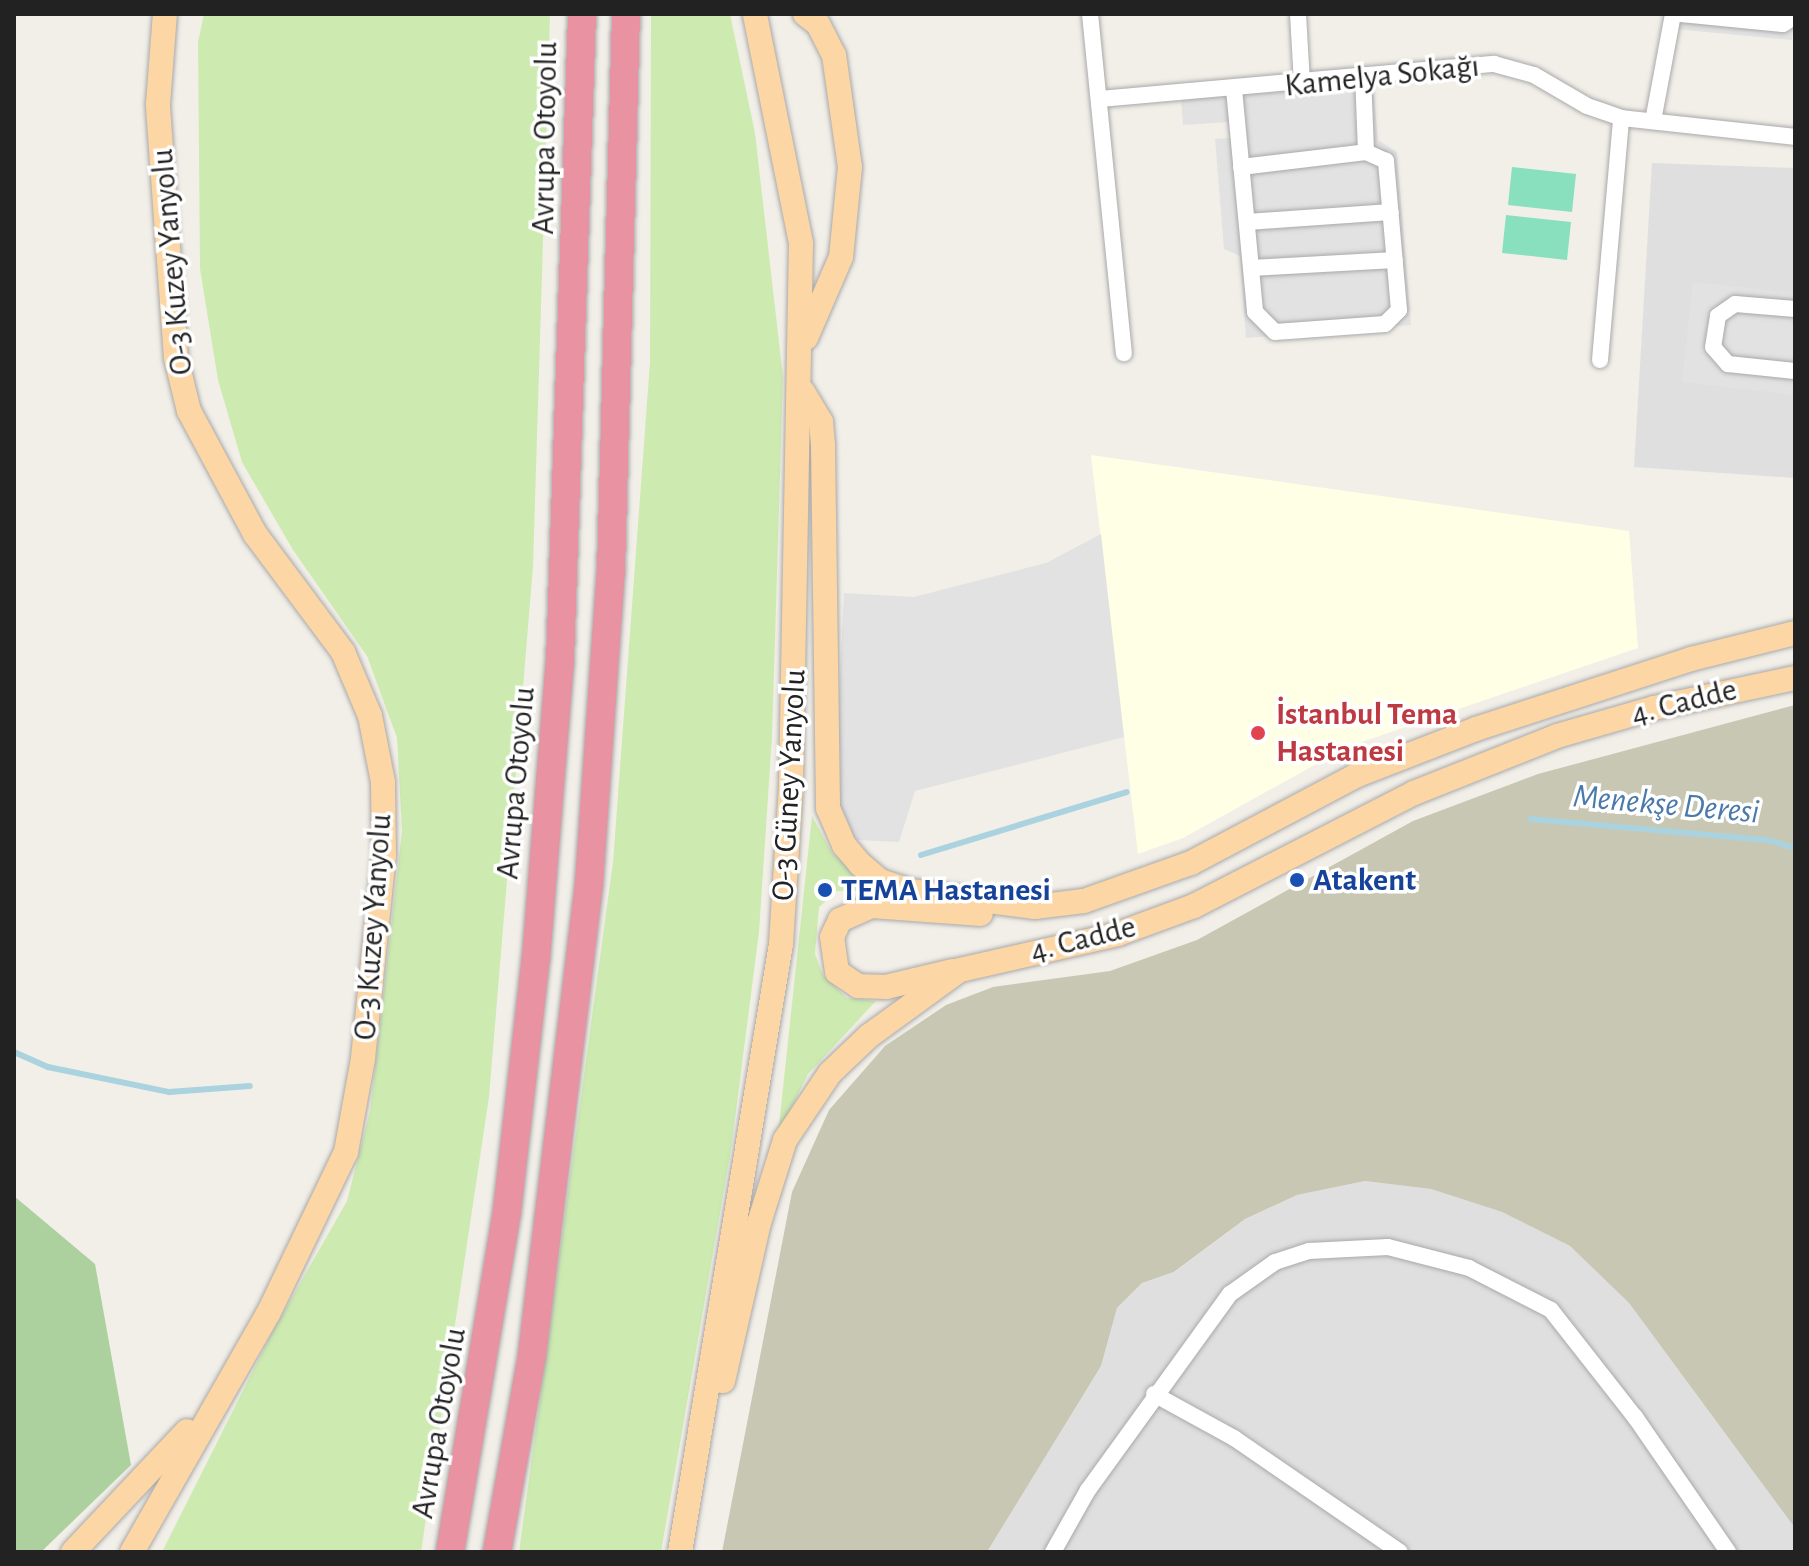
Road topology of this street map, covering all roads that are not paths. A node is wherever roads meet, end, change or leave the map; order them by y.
1 (165, 14) edge
2 (582, 14) edge
3 (626, 14) edge
4 (755, 14) edge
5 (805, 14) edge
6 (1090, 14) edge
7 (1298, 14) edge
8 (1673, 14) edge
9 (1681, 14) edge
10 (1795, 16) edge
11 (1363, 75) junction
12 (1302, 84) junction
13 (1234, 89) junction
14 (1100, 99) junction
15 (1621, 118) junction
16 (1653, 121) junction
17 (1793, 134) edge
18 (1366, 152) junction
19 (1241, 167) junction
20 (1391, 212) junction
21 (1247, 222) junction
22 (1395, 260) junction
23 (1251, 268) junction
24 (1795, 309) edge
25 (802, 348) junction
26 (1124, 353) dead end
27 (1600, 360) dead end
28 (1795, 371) edge
29 (802, 389) junction
30 (1795, 633) edge
31 (1795, 678) edge
32 (1035, 907) junction
33 (960, 970) junction
34 (1154, 1394) junction
35 (216, 1399) junction
36 (686, 1515) junction
37 (1066, 1529) junction
38 (73, 1552) edge
39 (132, 1552) edge
40 (450, 1552) edge
41 (497, 1552) edge
42 (680, 1552) edge
43 (1038, 1552) edge
44 (1053, 1552) edge
45 (1400, 1552) edge
46 (1728, 1552) edge

1 - 35 main road, O-3 Kuzey Yanyolu
2 - 40 highway, Avrupa Otoyolu
3 - 41 highway
4 - 25 main road, O-3 Güney Yanyolu
5 - 25 main road
6 - 14 street
7 - 12 street
8 - 16 street
9 - 10 street
11 - 12 street, Kamelya Sokağı
11 - 15 street, Kamelya Sokağı
11 - 18 street
12 - 13 street, Kamelya Sokağı
13 - 14 street, Kamelya Sokağı
13 - 19 street
14 - 26 street
15 - 16 street, Kamelya Sokağı
15 - 27 street
16 - 17 street, Kamelya Sokağı
18 - 19 street
18 - 20 street
19 - 21 street
20 - 21 street
20 - 22 street
21 - 23 street
22 - 23 street
22 - 23 street
24 - 28 street
25 - 29 main road, O-3 Güney Yanyolu
29 - 32 main road, 4. Cadde
29 - 36 main road, O-3 Güney Yanyolu
30 - 32 main road, 4. Cadde
31 - 33 main road, 4. Cadde
32 - 33 main road
33 - 36 main road, 4. Cadde
34 - 37 street
34 - 45 street
34 - 46 street
35 - 38 main road
35 - 39 main road, O-3 Kuzey Yanyolu
36 - 42 main road, O-3 Güney Yanyolu
37 - 43 street
37 - 44 street

